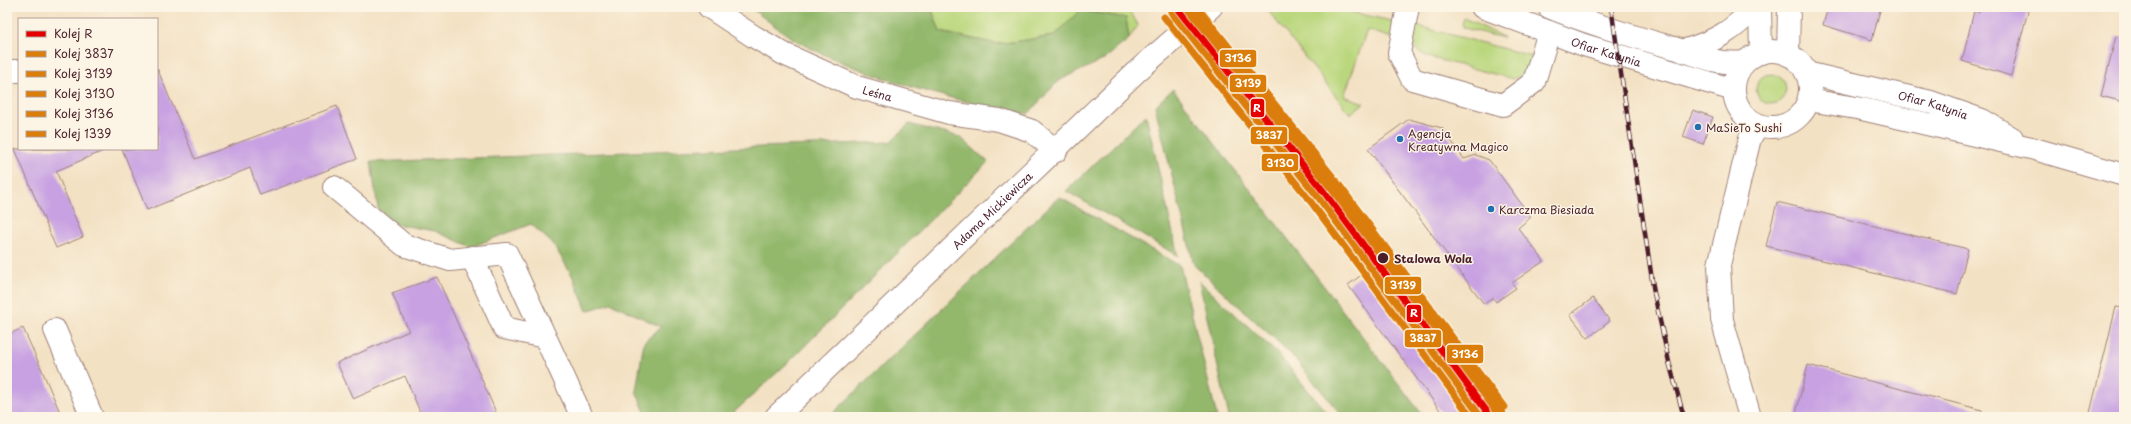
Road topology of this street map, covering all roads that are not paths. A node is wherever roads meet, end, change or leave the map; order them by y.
1 (709, 7) edge
2 (1211, 7) edge
3 (1408, 7) edge
4 (1482, 7) edge
5 (1548, 7) edge
6 (1755, 7) edge
7 (1760, 7) edge
8 (1789, 7) edge
9 (1549, 32) junction
10 (1683, 51) junction
11 (1788, 55) junction
12 (1753, 58) junction
13 (7, 71) edge
14 (18, 71) edge
15 (1806, 72) junction
16 (1734, 90) junction
17 (1809, 100) junction
18 (1758, 125) junction
19 (2031, 148) junction
20 (1056, 150) junction
21 (2124, 175) edge
22 (334, 187) dead end
23 (472, 257) junction
24 (55, 330) dead end
25 (545, 337) junction
26 (92, 417) edge
27 (582, 417) edge
28 (776, 417) edge
29 (1750, 417) edge

1 - 20 street, Leśna
2 - 20 street, Adama Mickiewicza
3 - 9 street
4 - 9 street, Ofiar Katynia
5 - 10 street, Ofiar Katynia
6 - 10 street
7 - 12 street
8 - 11 street
9 - 16 street, Ofiar Katynia
10 - 12 street, Ofiar Katynia
11 - 12 street
11 - 15 street
12 - 16 street
13 - 14 street
15 - 17 street
15 - 19 street, Ofiar Katynia
16 - 18 street
17 - 18 street
17 - 19 street, Ofiar Katynia
18 - 29 street
19 - 21 street, Ofiar Katynia
20 - 28 street, Adama Mickiewicza
22 - 23 street
23 - 25 street
23 - 25 street
24 - 26 street
25 - 27 street

